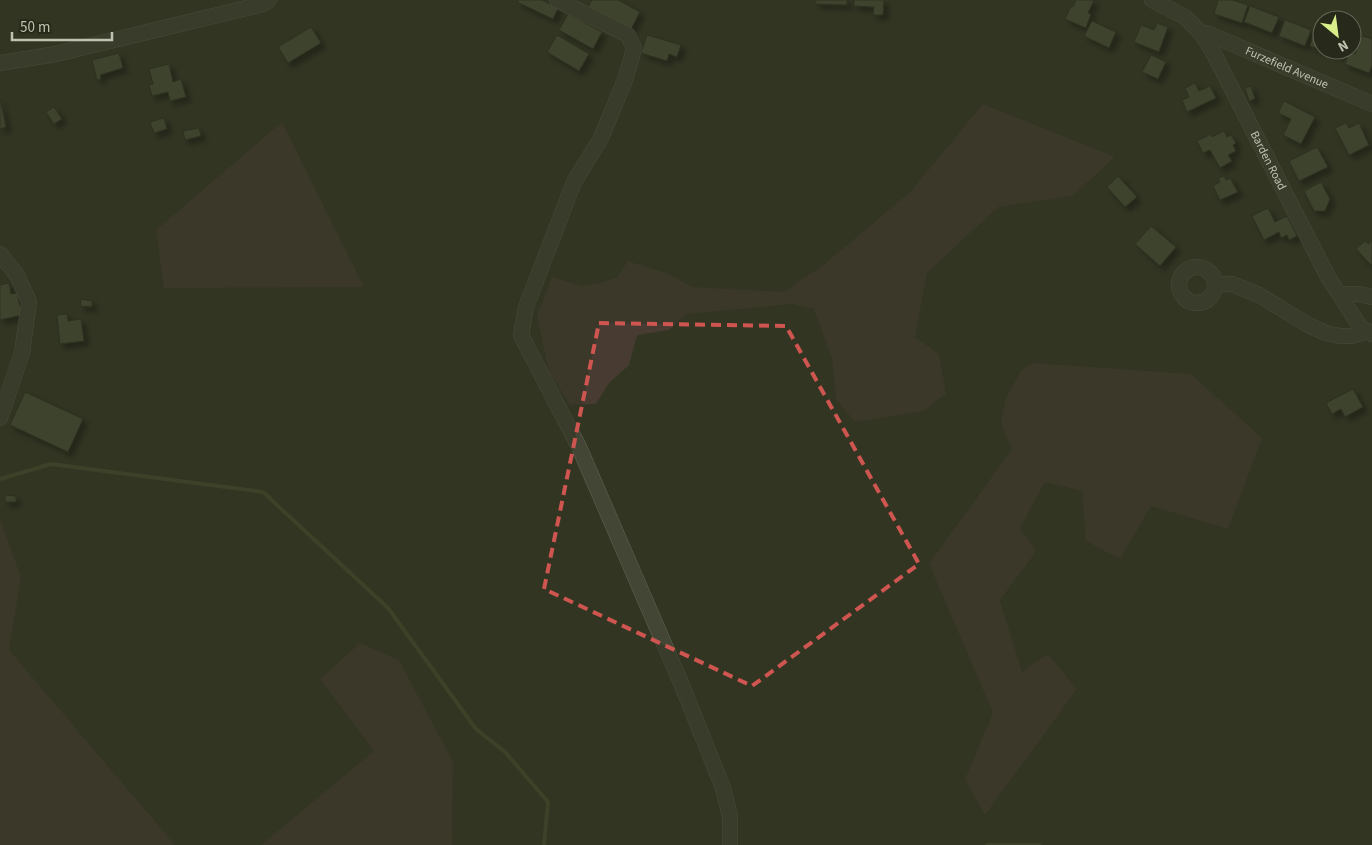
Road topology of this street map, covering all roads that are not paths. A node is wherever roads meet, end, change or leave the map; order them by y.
1 (270, 0) edge
2 (556, 0) edge
3 (1152, 0) edge
4 (1200, 32) junction
5 (0, 63) edge
6 (1372, 104) edge
7 (0, 254) edge
8 (1216, 284) dead end
9 (1340, 294) junction
10 (1372, 297) edge
11 (1370, 333) edge
12 (0, 418) edge
13 (730, 845) edge

1 - 5 street
2 - 13 street
3 - 4 street, Barden Road
4 - 6 street, Furzefield Avenue
4 - 9 street, Barden Road
7 - 12 street
8 - 11 street
9 - 10 street
9 - 11 street, Barden Road

